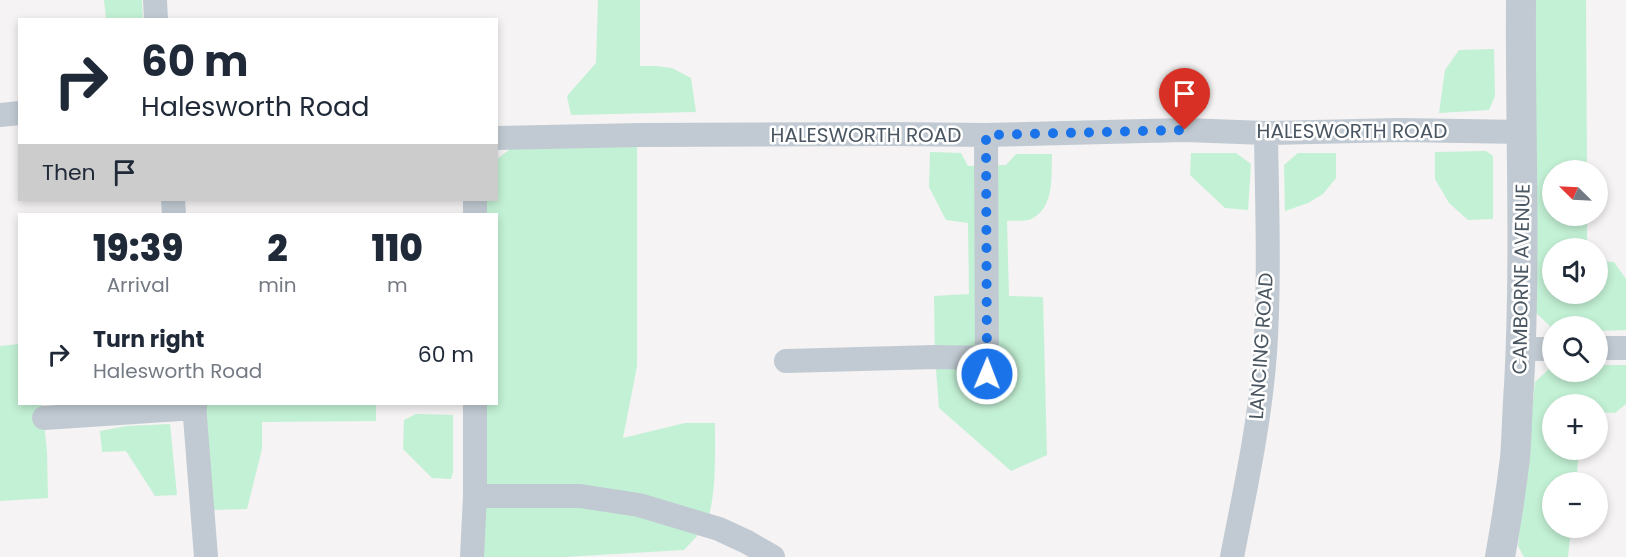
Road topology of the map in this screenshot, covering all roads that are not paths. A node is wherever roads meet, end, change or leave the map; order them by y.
1 (155, 0) edge
2 (1521, 0) edge
3 (156, 18) edge
4 (18, 113) edge
5 (0, 115) edge
6 (1523, 132) junction
7 (1266, 133) junction
8 (986, 135) junction
9 (498, 138) edge
10 (1608, 348) edge
11 (1626, 348) edge
12 (1521, 349) junction
13 (1542, 349) edge
14 (786, 361) dead end
15 (475, 405) edge
16 (194, 406) edge
17 (44, 418) dead end
18 (475, 496) junction
19 (206, 557) edge
20 (472, 557) edge
21 (773, 557) edge
22 (1232, 557) edge
23 (1500, 557) edge

1 - 3 street
2 - 6 street, CAMBORNE AVENUE
4 - 5 street
6 - 7 street, HALESWORTH ROAD
6 - 12 street, CAMBORNE AVENUE
7 - 8 street, HALESWORTH ROAD
7 - 22 street, LANCING ROAD
8 - 9 street, HALESWORTH ROAD
8 - 14 street
10 - 11 street
12 - 13 street
12 - 23 street, CAMBORNE AVENUE
15 - 18 street
16 - 17 street
16 - 19 street
18 - 20 street
18 - 21 street

